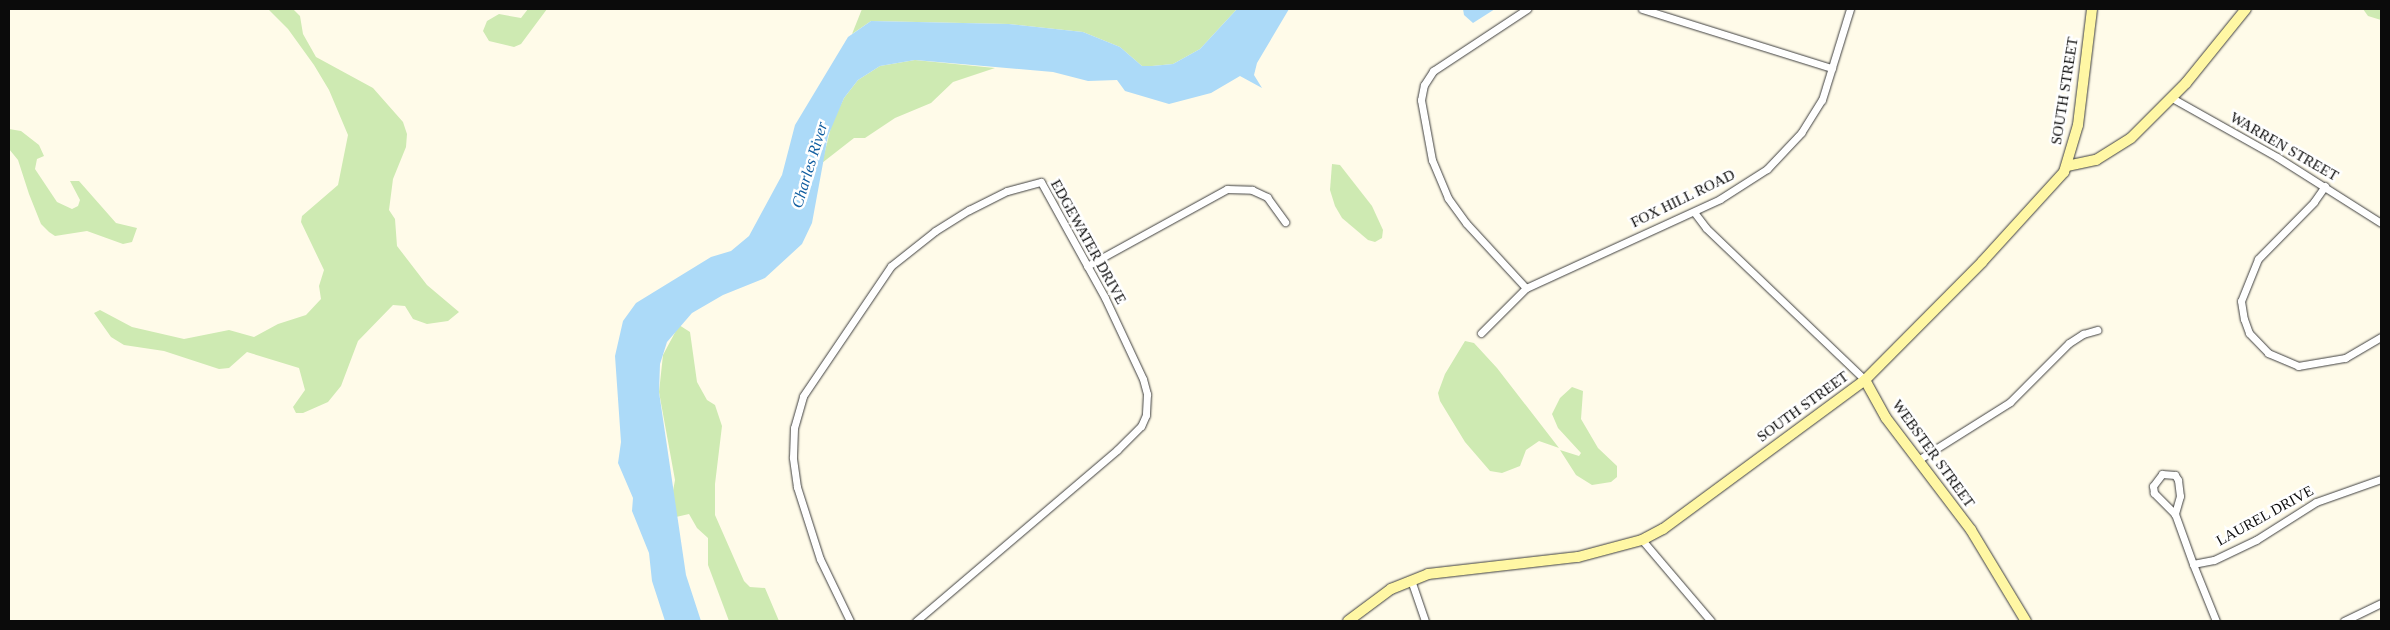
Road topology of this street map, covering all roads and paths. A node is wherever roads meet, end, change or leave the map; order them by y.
1 (1526, 9) edge
2 (1642, 9) edge
3 (1850, 9) edge
4 (2092, 9) edge
5 (2246, 9) edge
6 (1832, 68) junction
7 (2172, 98) junction
8 (2067, 166) junction
9 (2325, 186) junction
10 (1694, 212) junction
11 (1285, 222) dead end
12 (2381, 223) edge
13 (1087, 266) junction
14 (1526, 288) junction
15 (2097, 330) dead end
16 (1481, 333) dead end
17 (2381, 337) edge
18 (1865, 380) junction
19 (1918, 460) junction
20 (2381, 479) edge
21 (2175, 514) junction
22 (1642, 540) junction
23 (2192, 564) junction
24 (1411, 580) junction
25 (2381, 603) edge
26 (850, 621) edge
27 (916, 621) edge
28 (1348, 621) edge
29 (1425, 621) edge
30 (1711, 621) edge
31 (2026, 621) edge
32 (2216, 621) edge
33 (2344, 621) edge

1 - 14 street
2 - 6 street
3 - 6 street, FOX HILL ROAD
4 - 8 street, SOUTH STREET
5 - 7 street
6 - 10 street, FOX HILL ROAD
7 - 8 street
7 - 9 street, WARREN STREET
8 - 18 street, SOUTH STREET
9 - 12 street, WARREN STREET
9 - 17 street
10 - 14 street, FOX HILL ROAD
10 - 18 street, WEBSTER STREET
11 - 13 street
13 - 26 street, EDGEWATER DRIVE
13 - 27 street, EDGEWATER DRIVE
14 - 16 street, FOX HILL ROAD
15 - 19 street
18 - 19 street, WEBSTER STREET
18 - 22 street, SOUTH STREET
19 - 31 street, WEBSTER STREET
20 - 23 street, LAUREL DRIVE
21 - 21 street
21 - 23 street
22 - 24 street, SOUTH STREET
22 - 30 street
23 - 32 street
24 - 28 street, SOUTH STREET
24 - 29 street
25 - 33 street

